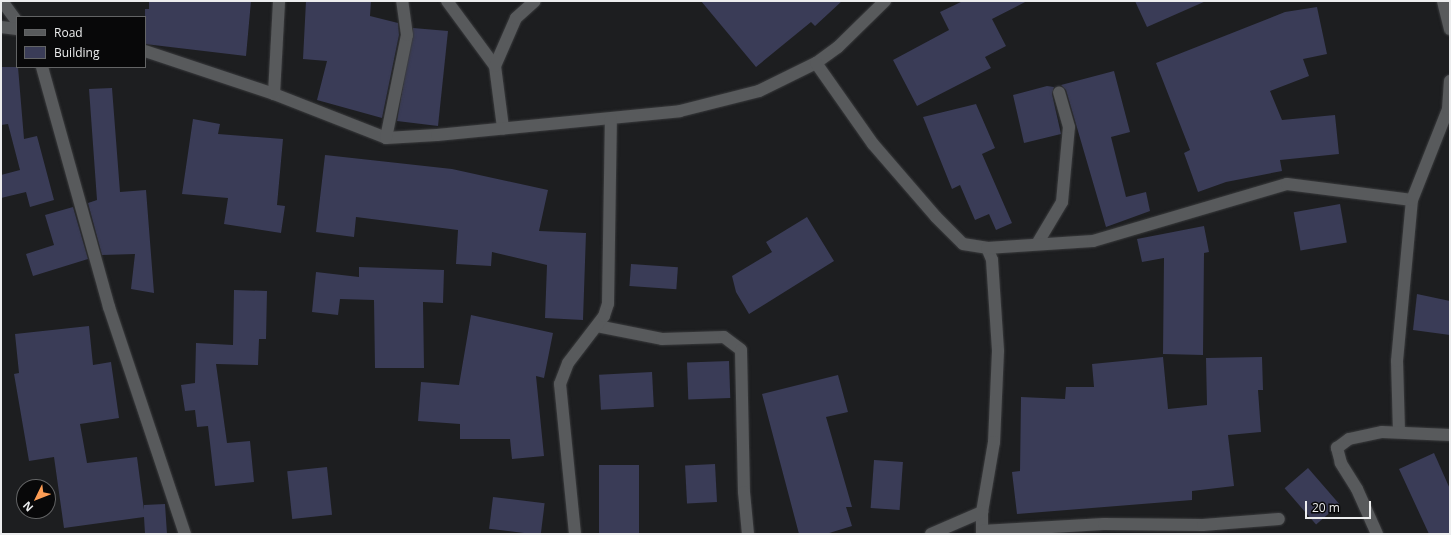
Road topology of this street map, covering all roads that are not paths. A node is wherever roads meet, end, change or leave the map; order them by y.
1 (2, 1) edge
2 (279, 1) edge
3 (402, 1) edge
4 (447, 1) edge
5 (535, 1) edge
6 (885, 1) edge
7 (1443, 1) edge
8 (16, 21) edge
9 (1, 27) edge
10 (16, 29) edge
11 (1450, 29) edge
12 (146, 51) edge
13 (816, 63) junction
14 (495, 66) junction
15 (42, 68) edge
16 (1450, 82) edge
17 (1059, 92) dead end
18 (274, 94) junction
19 (611, 119) junction
20 (503, 128) junction
21 (386, 138) junction
22 (1412, 200) junction
23 (1037, 244) junction
24 (987, 248) junction
25 (597, 326) junction
26 (1399, 432) junction
27 (1450, 435) edge
28 (982, 512) junction
29 (1279, 519) dead end
30 (982, 533) edge
31 (185, 534) edge
32 (575, 534) edge
33 (748, 534) edge
34 (931, 534) edge
35 (1377, 534) edge

1 - 8 street
2 - 18 street
3 - 21 street
4 - 14 street
5 - 14 street
6 - 13 street
7 - 11 street
9 - 10 street
12 - 18 street
13 - 19 street
13 - 24 street
14 - 20 street
15 - 31 street
16 - 22 street
17 - 23 street
18 - 21 street
19 - 20 street
19 - 25 street
20 - 21 street
22 - 23 street
22 - 26 street
23 - 24 street
24 - 28 street
25 - 32 street
25 - 33 street
26 - 27 street
26 - 35 street
28 - 30 street
28 - 34 street
29 - 30 street

